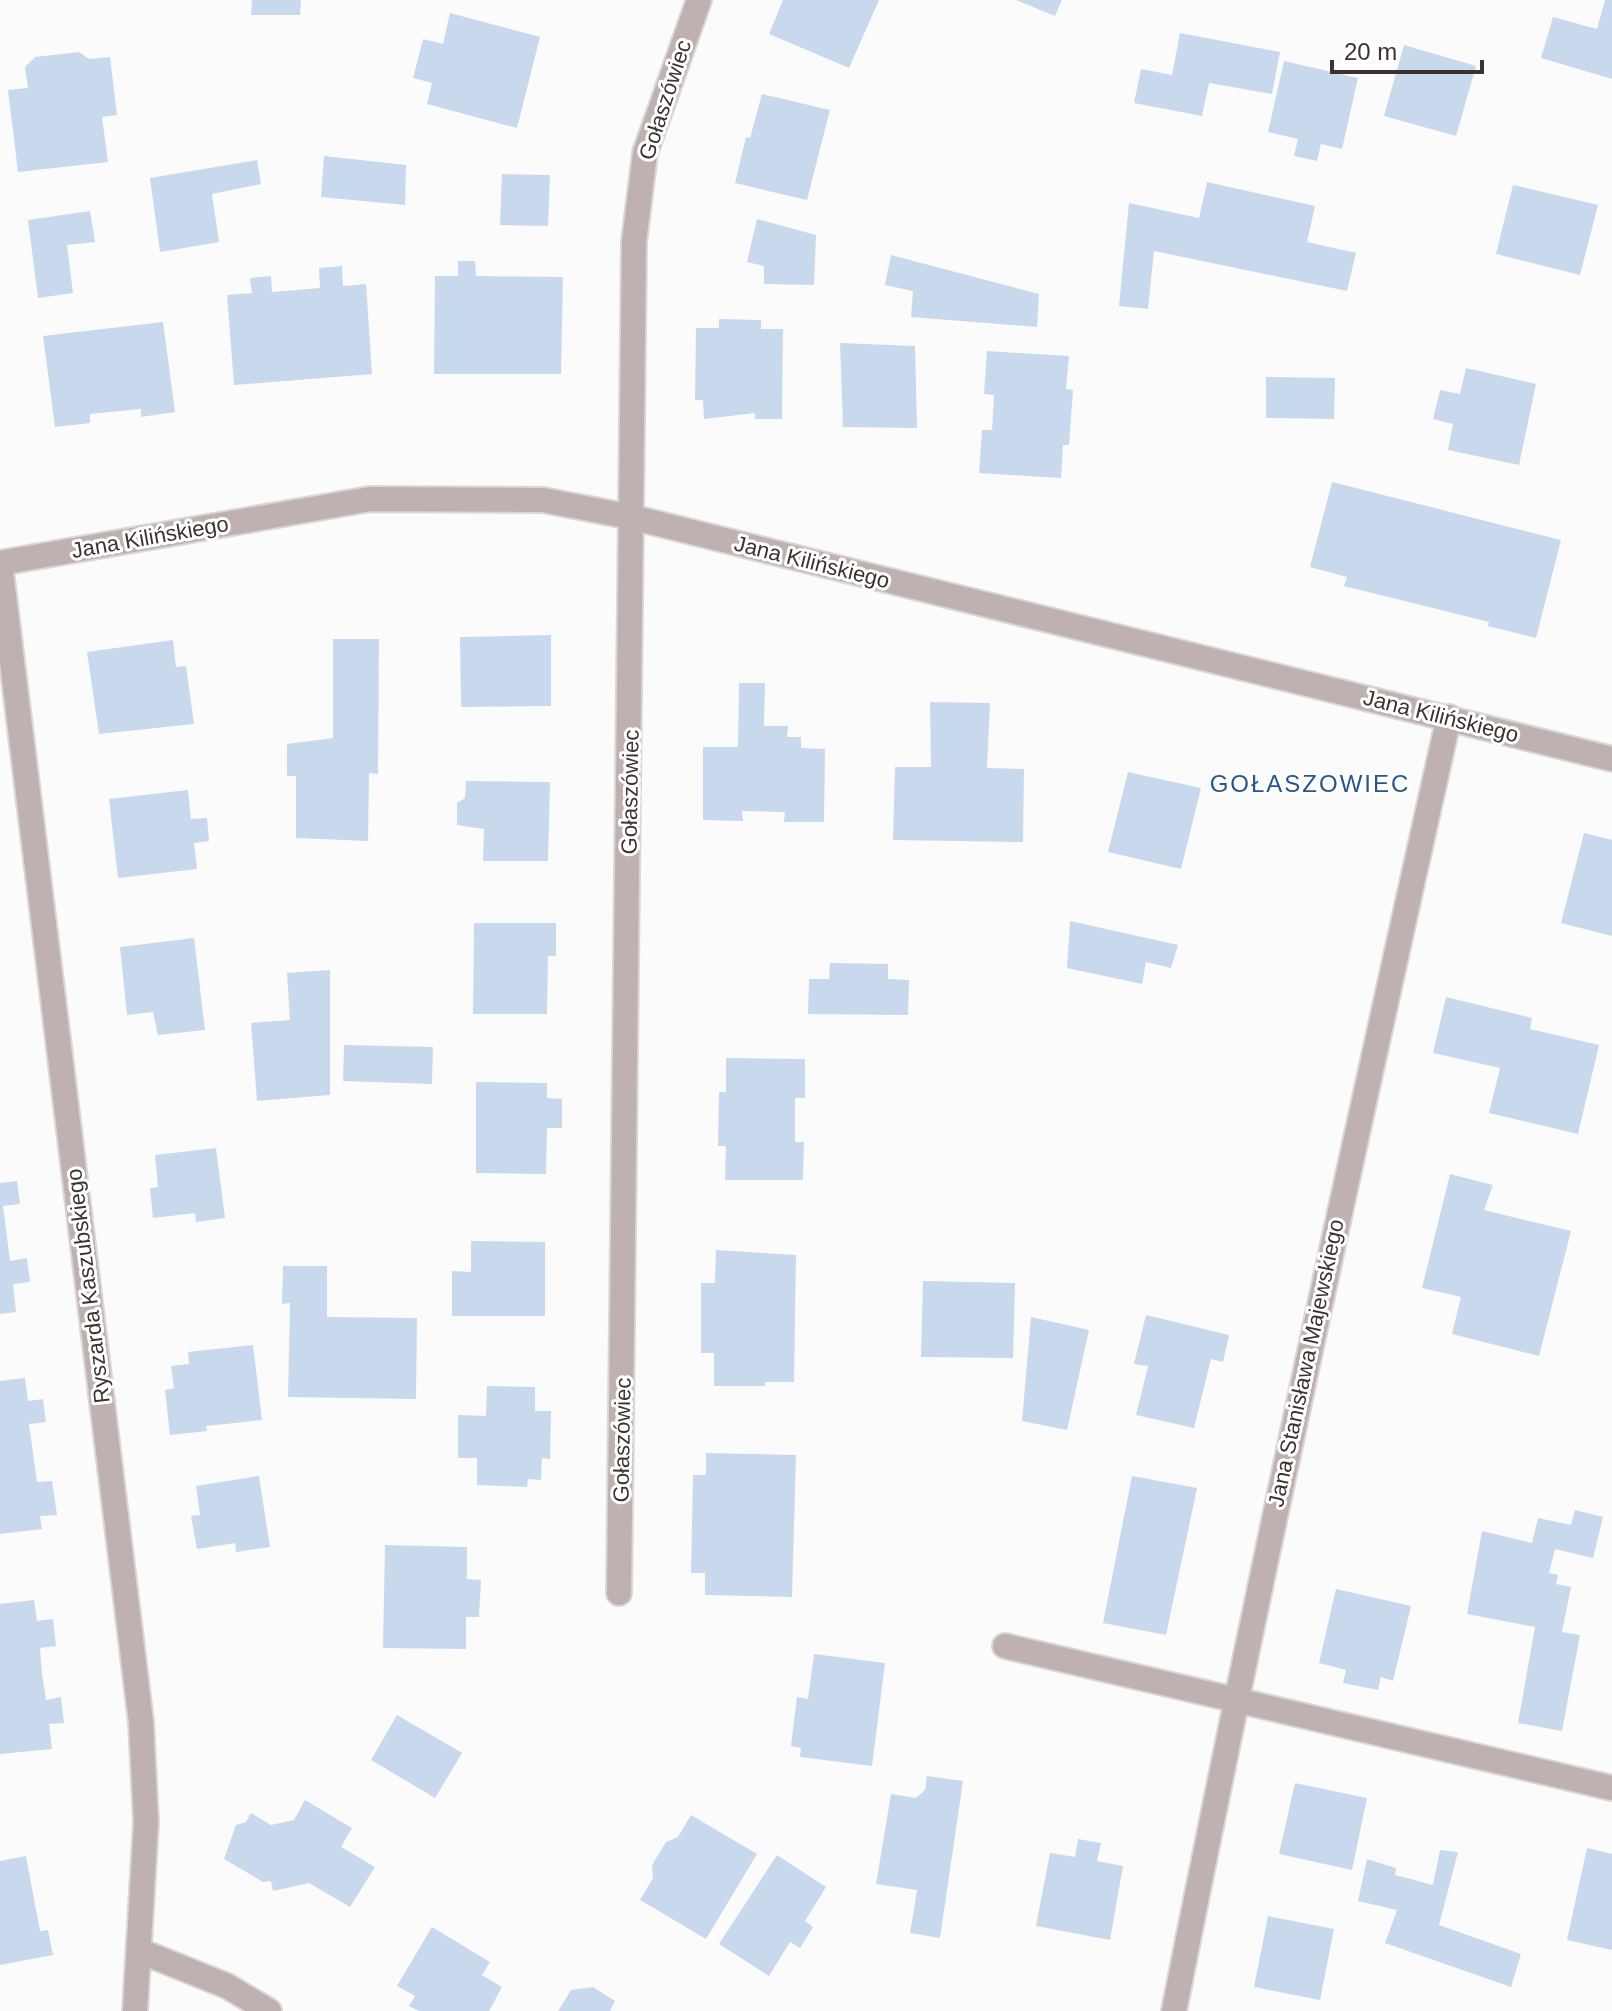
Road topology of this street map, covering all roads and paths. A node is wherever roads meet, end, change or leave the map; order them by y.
1 (699, 0) edge
2 (631, 517) junction
3 (0, 563) edge
4 (1449, 717) junction
5 (1612, 759) edge
6 (619, 1593) dead end
7 (1005, 1646) dead end
8 (1234, 1701) junction
9 (1612, 1788) edge
10 (140, 1951) junction
11 (135, 2011) edge
12 (269, 2011) edge
13 (1174, 2011) edge

1 - 2 street, Gołaszówiec
2 - 3 street, Jana Kilińskiego
2 - 4 street, Jana Kilińskiego
2 - 6 street, Gołaszówiec
3 - 10 street, Ryszarda Kaszubskiego
4 - 5 street, Jana Kilińskiego
4 - 8 street, Jana Stanisława Majewskiego
7 - 8 street
8 - 9 street
8 - 13 street, Jana Stanisława Majewskiego
10 - 11 street, Ryszarda Kaszubskiego
10 - 12 street

